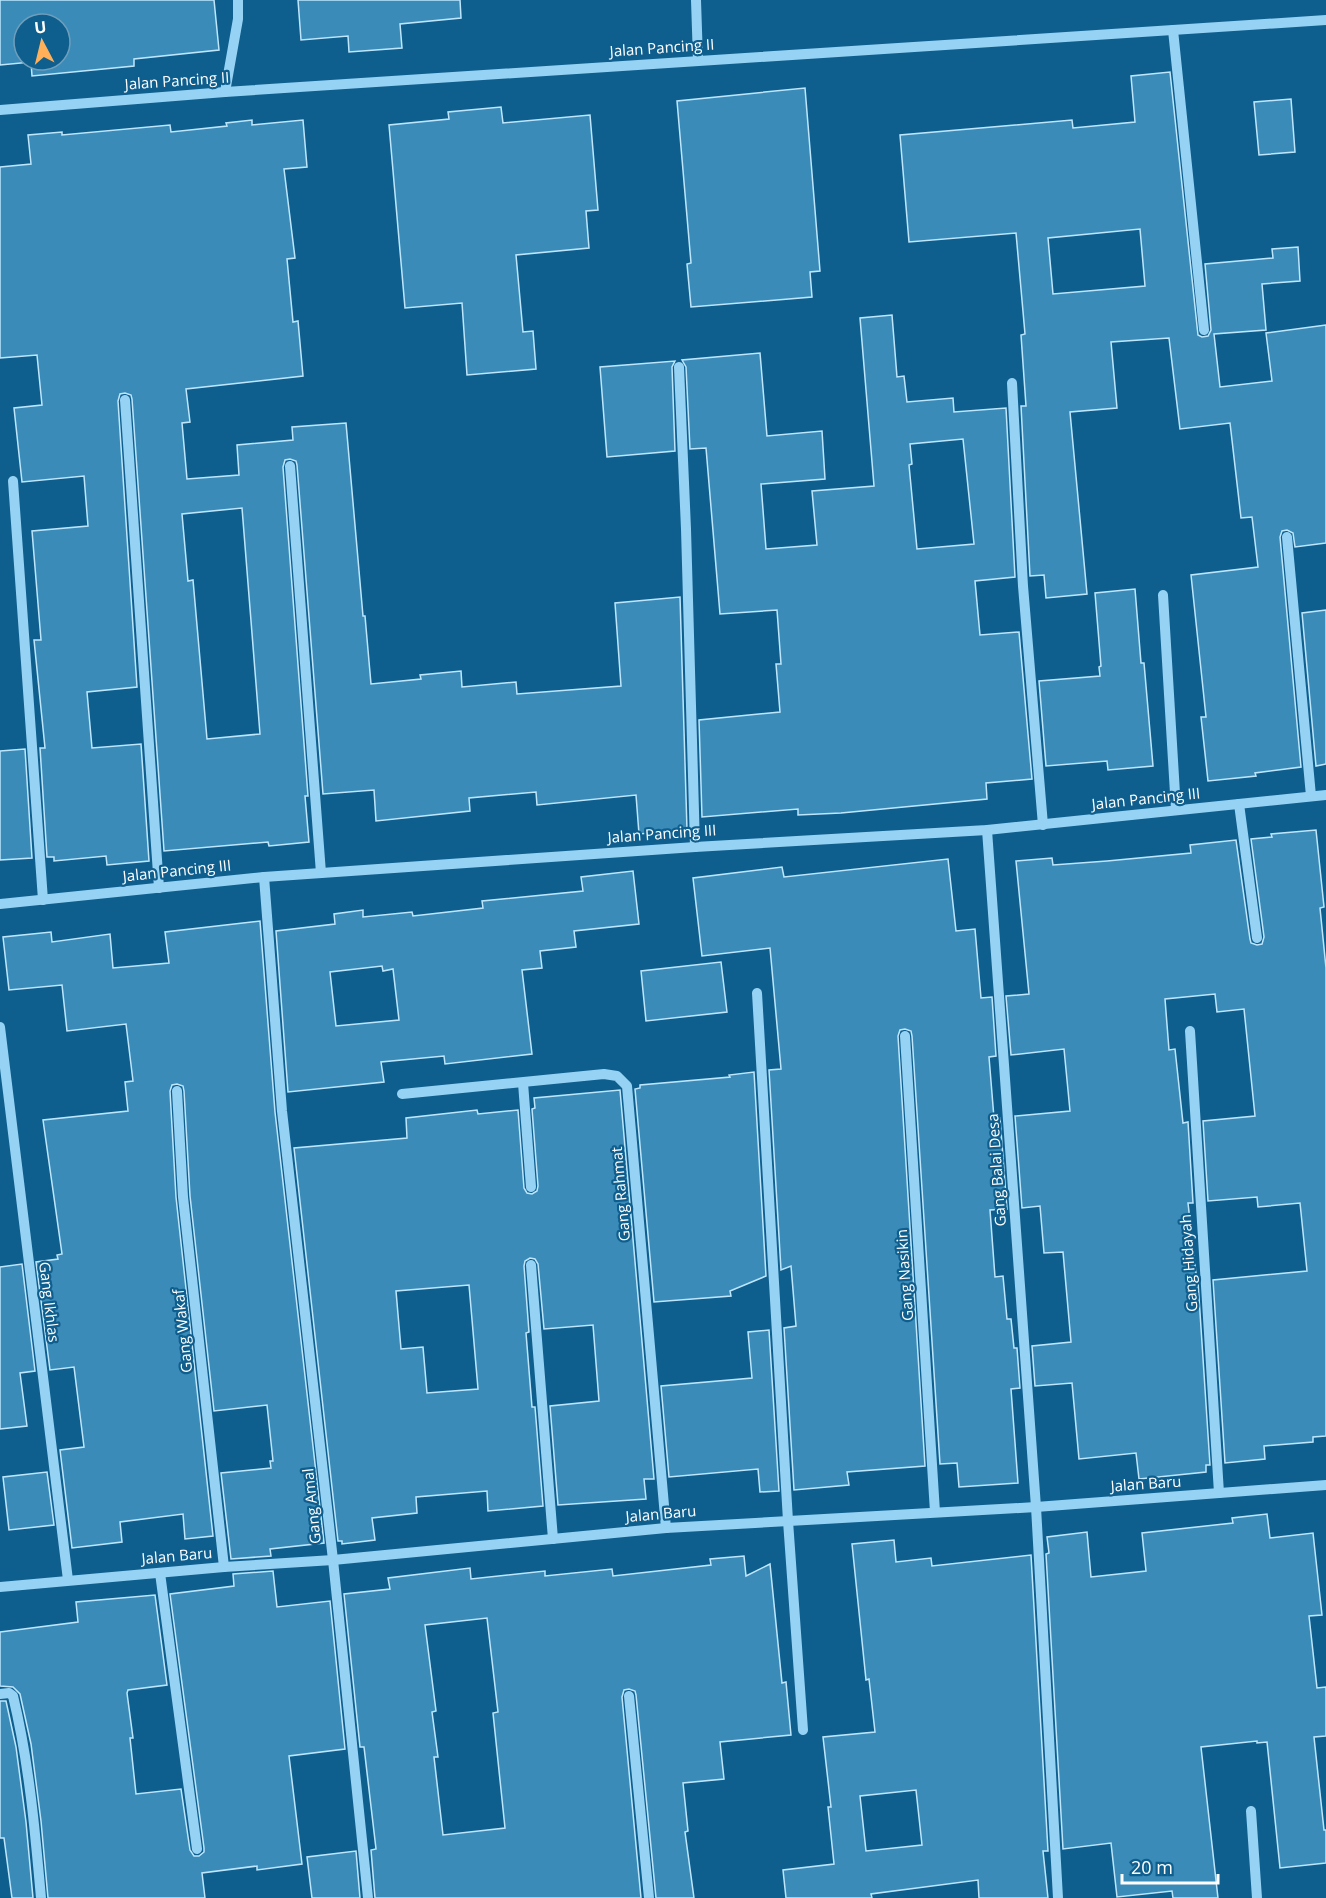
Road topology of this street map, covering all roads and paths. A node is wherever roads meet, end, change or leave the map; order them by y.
1 (238, 0) edge
2 (696, 0) edge
3 (1326, 20) edge
4 (1173, 30) junction
5 (698, 60) junction
6 (225, 92) junction
7 (0, 110) edge
8 (1204, 330) dead end
9 (679, 367) dead end
10 (1012, 383) dead end
11 (125, 400) dead end
12 (290, 466) dead end
13 (13, 481) dead end
14 (1287, 537) dead end
15 (1163, 595) dead end
16 (1326, 795) edge
17 (1311, 796) junction
18 (1239, 804) junction
19 (1176, 810) junction
20 (1043, 825) junction
21 (987, 830) junction
22 (695, 847) junction
23 (321, 873) junction
24 (264, 877) junction
25 (159, 888) junction
26 (43, 900) junction
27 (0, 904) edge
28 (1257, 938) dead end
29 (757, 993) dead end
30 (0, 1026) edge
31 (1190, 1031) dead end
32 (905, 1036) dead end
33 (523, 1083) junction
34 (177, 1090) dead end
35 (402, 1094) dead end
36 (531, 1187) dead end
37 (531, 1265) dead end
38 (1326, 1485) edge
39 (1219, 1493) junction
40 (1036, 1507) junction
41 (935, 1512) junction
42 (788, 1521) junction
43 (666, 1528) junction
44 (553, 1539) junction
45 (333, 1560) junction
46 (224, 1567) junction
47 (160, 1573) junction
48 (69, 1580) junction
49 (0, 1587) edge
50 (0, 1694) edge
51 (629, 1696) dead end
52 (803, 1730) dead end
53 (1251, 1811) dead end
54 (197, 1849) dead end
55 (41, 1898) edge
56 (368, 1898) edge
57 (649, 1898) edge
58 (1058, 1898) edge
59 (1257, 1898) edge

1 - 6 street
2 - 5 street
3 - 4 street, Jalan Pancing II
4 - 5 street, Jalan Pancing II
4 - 8 street
5 - 6 street, Jalan Pancing II
6 - 7 street, Jalan Pancing II
9 - 22 street
10 - 20 street
11 - 25 street
12 - 23 street
13 - 26 street
14 - 17 street
15 - 19 street
16 - 17 street, Jalan Pancing III
17 - 18 street, Jalan Pancing III
18 - 19 street, Jalan Pancing III
18 - 28 street
19 - 20 street, Jalan Pancing III
20 - 21 street, Jalan Pancing III
21 - 22 street, Jalan Pancing III
21 - 40 street, Gang Balai Desa
22 - 23 street, Jalan Pancing III
23 - 24 street, Jalan Pancing III
24 - 25 street, Jalan Pancing III
24 - 45 street, Gang Amal
25 - 26 street, Jalan Pancing III
26 - 27 street, Jalan Pancing III
29 - 42 street
30 - 48 street, Gang Ikhlas
31 - 39 street, Gang Hidayah
32 - 41 street, Gang Nasikin
33 - 35 street, Gang Rahmat
33 - 36 street
33 - 43 street, Gang Rahmat
34 - 46 street, Gang Wakaf
37 - 44 street
38 - 39 street, Jalan Baru
39 - 40 street, Jalan Baru
40 - 41 street, Jalan Baru
40 - 58 street, Gang Balai Desa
41 - 42 street, Jalan Baru
42 - 43 street, Jalan Baru
42 - 52 street
43 - 44 street, Jalan Baru
44 - 45 street, Jalan Baru
45 - 46 street, Jalan Baru
45 - 56 street, Gang Amal
46 - 47 street, Jalan Baru
47 - 48 street, Jalan Baru
47 - 54 street
48 - 49 street, Jalan Baru
50 - 55 street
51 - 57 street
53 - 59 street

